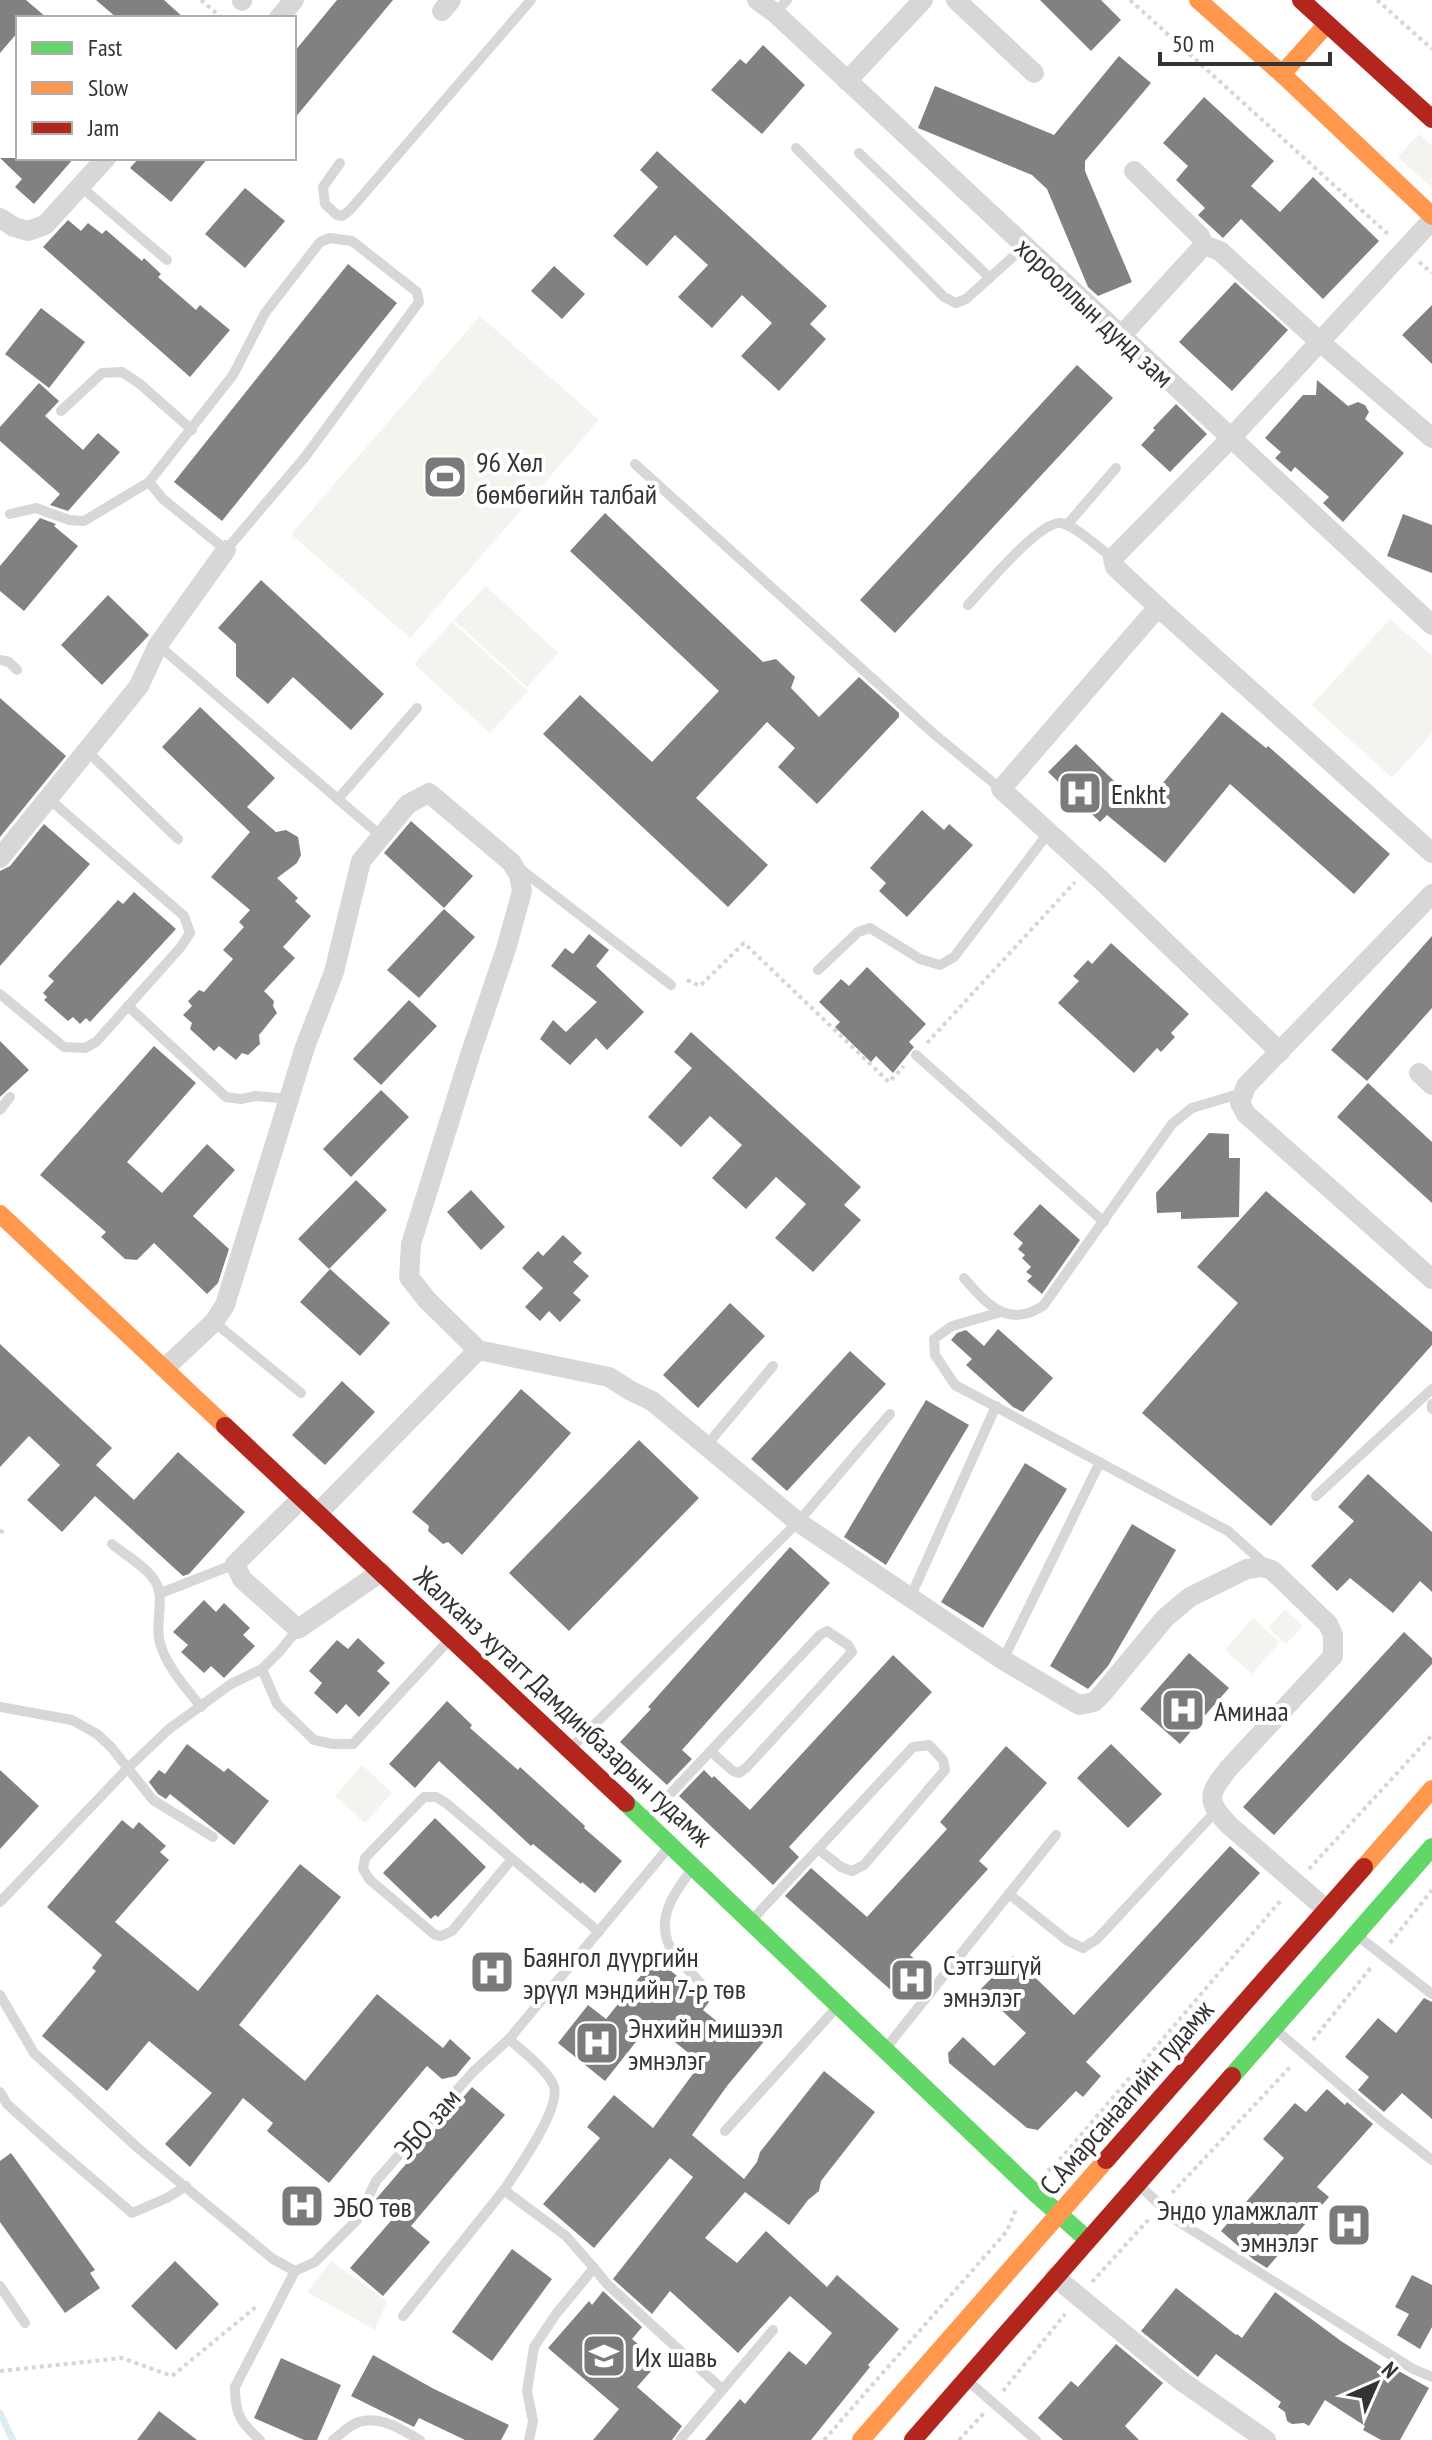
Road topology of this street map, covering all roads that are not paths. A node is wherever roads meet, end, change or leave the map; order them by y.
1 (294, 0) edge
2 (531, 0) edge
3 (757, 0) edge
4 (923, 0) edge
5 (956, 0) edge
6 (1198, 0) edge
7 (1301, 0) edge
8 (781, 7) edge
9 (281, 16) edge
10 (1327, 24) junction
11 (1034, 73) dead end
12 (1282, 74) junction
13 (847, 81) junction
14 (1432, 119) edge
15 (796, 148) dead end
16 (859, 153) dead end
17 (104, 160) edge
18 (340, 163) dead end
19 (1134, 171) dead end
20 (80, 186) junction
21 (0, 218) edge
22 (1432, 218) edge
23 (1204, 245) junction
24 (1025, 246) junction
25 (167, 260) dead end
26 (990, 278) junction
27 (1121, 336) junction
28 (1320, 342) junction
29 (61, 411) dead end
30 (192, 430) junction
31 (1231, 438) junction
32 (1432, 438) edge
33 (635, 464) dead end
34 (1116, 468) dead end
35 (149, 482) junction
36 (10, 514) dead end
37 (1067, 525) junction
38 (226, 550) junction
39 (1113, 558) junction
40 (968, 605) dead end
41 (1158, 607) junction
42 (1432, 625) edge
43 (158, 645) junction
44 (0, 660) edge
45 (17, 670) dead end
46 (417, 708) dead end
47 (87, 751) junction
48 (1001, 789) junction
49 (48, 798) junction
50 (338, 799) junction
51 (1049, 832) junction
52 (381, 836) junction
53 (178, 839) dead end
54 (1432, 853) edge
55 (0, 858) edge
56 (511, 862) junction
57 (1432, 894) edge
58 (818, 970) dead end
59 (671, 985) road end
60 (0, 994) edge
61 (128, 1006) junction
62 (1280, 1052) junction
63 (916, 1055) road end
64 (1242, 1093) junction
65 (10, 1097) dead end
66 (289, 1099) junction
67 (0, 1110) edge
68 (0, 1214) edge
69 (1104, 1222) junction
70 (964, 1278) dead end
71 (1432, 1279) edge
72 (1001, 1312) junction
73 (214, 1322) junction
74 (478, 1350) junction
75 (773, 1366) dead end
76 (165, 1368) junction
77 (1432, 1389) edge
78 (301, 1393) dead end
79 (996, 1406) junction
80 (890, 1414) dead end
81 (706, 1446) junction
82 (1100, 1462) junction
83 (1316, 1496) dead end
84 (302, 1498) junction
85 (318, 1513) junction
86 (798, 1522) junction
87 (112, 1544) dead end
88 (235, 1564) junction
89 (1272, 1570) junction
90 (381, 1572) junction
91 (161, 1593) junction
92 (910, 1598) junction
93 (298, 1629) junction
94 (451, 1638) junction
95 (1003, 1660) junction
96 (262, 1669) junction
97 (0, 1707) edge
98 (201, 1707) junction
99 (570, 1750) junction
100 (710, 1751) junction
101 (128, 1768) junction
102 (1432, 1789) edge
103 (1216, 1811) junction
104 (643, 1819) junction
105 (1056, 1835) dead end
106 (213, 1837) dead end
107 (671, 1845) junction
108 (1432, 1848) edge
109 (818, 1849) junction
110 (512, 1859) junction
111 (694, 1867) junction
112 (1009, 1894) junction
113 (0, 1902) edge
114 (1327, 1910) junction
115 (751, 1922) junction
116 (599, 1932) junction
117 (1356, 1935) junction
118 (702, 1985) dead end
119 (1432, 1994) edge
120 (0, 1995) edge
121 (838, 2005) junction
122 (1274, 2029) junction
123 (509, 2039) junction
124 (885, 2049) junction
125 (0, 2092) edge
126 (4, 2107) edge
127 (725, 2131) dead end
128 (1432, 2160) edge
129 (1137, 2184) junction
130 (186, 2186) junction
131 (504, 2190) junction
132 (1060, 2215) junction
133 (1088, 2240) junction
134 (594, 2268) junction
135 (295, 2271) junction
136 (1055, 2277) junction
137 (0, 2286) edge
138 (403, 2316) dead end
139 (25, 2323) dead end
140 (773, 2330) dead end
141 (1432, 2377) edge
142 (966, 2380) junction
143 (722, 2389) junction
144 (260, 2440) edge
145 (333, 2440) edge
146 (420, 2440) edge
147 (529, 2440) edge
148 (680, 2440) edge
149 (861, 2440) edge
150 (913, 2440) edge
151 (1036, 2440) edge
152 (1266, 2440) edge

1 - 9 street
2 - 18 lane
3 - 8 street, хорооллын дунд зам
4 - 13 street
5 - 11 street
6 - 12 main road
7 - 10 main road
8 - 13 street, хорооллын дунд зам
10 - 12 main road
10 - 14 main road
12 - 22 main road
13 - 24 street, хорооллын дунд зам
15 - 26 lane
16 - 26 lane
17 - 20 street
19 - 23 street
20 - 21 street
20 - 25 lane
22 - 28 street
23 - 27 street
23 - 28 street
24 - 26 lane
24 - 27 street, хорооллын дунд зам
27 - 31 street, хорооллын дунд зам
28 - 31 street
28 - 32 street
29 - 30 lane
30 - 35 lane
30 - 38 lane
31 - 39 street
31 - 42 street, хорооллын дунд зам
33 - 48 lane
34 - 37 lane
35 - 36 lane
35 - 38 lane
37 - 39 lane
37 - 40 lane
38 - 43 street
39 - 41 street
41 - 48 street
41 - 54 street
43 - 47 street
43 - 50 lane
44 - 45 lane
46 - 50 lane
47 - 49 street
47 - 53 lane
48 - 51 street
49 - 55 street
49 - 61 lane
50 - 52 lane
51 - 58 lane
51 - 62 street
52 - 56 street
52 - 66 street
56 - 59 lane
56 - 74 street
57 - 62 street
60 - 61 lane
61 - 66 lane
62 - 64 street
63 - 69 lane
64 - 69 lane
64 - 71 street
65 - 67 lane
66 - 73 street
68 - 76 main road, Жалханз хутагт Дамдинбазарын гудамж
69 - 72 lane
70 - 72 lane
72 - 79 lane
73 - 76 street
73 - 78 lane
74 - 81 street
74 - 85 street
75 - 81 lane
76 - 84 main road, Жалханз хутагт Дамдинбазарын гудамж
77 - 83 lane
79 - 82 lane
79 - 92 lane
80 - 86 lane
81 - 86 street
82 - 89 lane
82 - 95 lane
84 - 85 main road, Жалханз хутагт Дамдинбазарын гудамж
84 - 88 street
85 - 90 main road, Жалханз хутагт Дамдинбазарын гудамж
86 - 92 street
86 - 99 lane
87 - 91 lane
88 - 91 lane
88 - 93 street
89 - 95 street
89 - 103 street
90 - 93 street
90 - 94 main road, Жалханз хутагт Дамдинбазарын гудамж
91 - 98 lane
92 - 95 street
93 - 96 lane
94 - 96 lane
94 - 99 main road, Жалханз хутагт Дамдинбазарын гудамж
96 - 98 lane
97 - 101 lane
98 - 101 lane
99 - 104 main road, Жалханз хутагт Дамдинбазарын гудамж
100 - 100 lane
100 - 104 lane
101 - 106 lane
101 - 113 lane
102 - 114 main road, С.Амарсанаагийн гудамж
103 - 112 lane
103 - 114 street
104 - 107 main road, Жалханз хутагт Дамдинбазарын гудамж
105 - 112 lane
107 - 111 main road, Жалханз хутагт Дамдинбазарын гудамж
107 - 116 lane, ЭБО зам
108 - 117 main road
109 - 109 lane
109 - 115 lane
110 - 110 lane
110 - 116 lane
111 - 115 main road, Жалханз хутагт Дамдинбазарын гудамж
111 - 118 lane
112 - 124 lane
114 - 117 main road
114 - 132 main road, С.Амарсанаагийн гудамж
115 - 121 main road, Жалханз хутагт Дамдинбазарын гудамж
116 - 123 lane, ЭБО зам
117 - 119 lane
117 - 122 main road
120 - 130 lane
121 - 124 main road, Жалханз хутагт Дамдинбазарын гудамж
121 - 127 lane
122 - 128 lane
122 - 129 main road
123 - 131 lane
123 - 135 lane, ЭБО зам
124 - 132 main road, Жалханз хутагт Дамдинбазарын гудамж
125 - 126 lane
126 - 130 lane
129 - 133 main road
129 - 141 lane
130 - 135 lane
131 - 134 lane
131 - 138 lane
132 - 133 main road, Жалханз хутагт Дамдинбазарын гудамж
132 - 149 main road, С.Амарсанаагийн гудамж
133 - 136 main road
134 - 143 lane
134 - 147 lane
135 - 144 lane
136 - 142 main road
136 - 152 street
137 - 139 lane
140 - 143 lane
142 - 150 main road
142 - 151 lane
143 - 148 lane
145 - 146 lane

